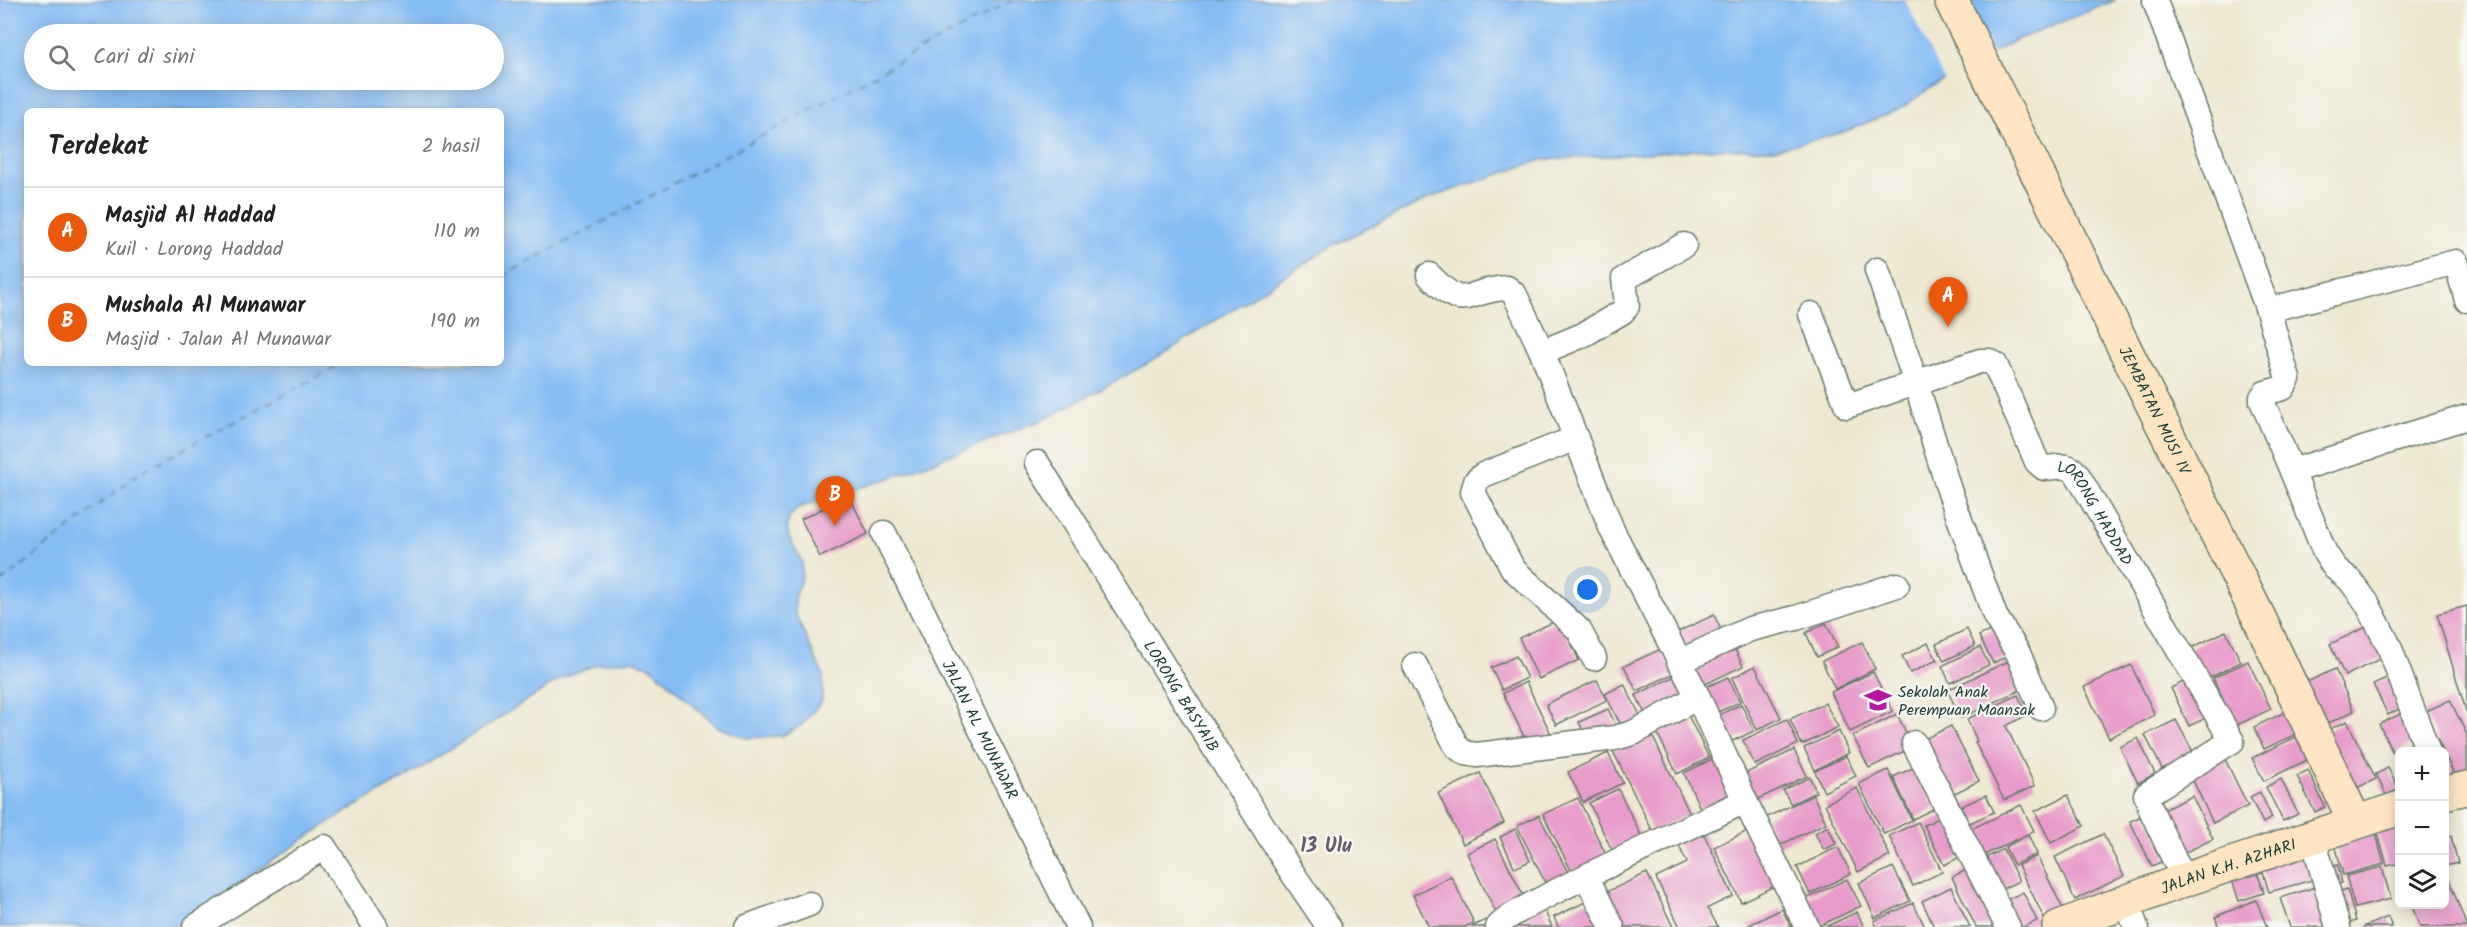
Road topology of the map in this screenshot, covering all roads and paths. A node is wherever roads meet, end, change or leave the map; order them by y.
1 (1951, 0) edge
2 (2155, 1) edge
3 (1684, 245) dead end
4 (2462, 260) edge
5 (1877, 270) dead end
6 (1429, 275) dead end
7 (2467, 300) edge
8 (2268, 310) junction
9 (1811, 314) dead end
10 (1542, 352) junction
11 (1916, 383) junction
12 (2467, 417) edge
13 (1576, 438) junction
14 (1037, 463) dead end
15 (2292, 471) junction
16 (884, 533) dead end
17 (1897, 585) dead end
18 (1594, 658) dead end
19 (1679, 662) junction
20 (1415, 665) dead end
21 (1698, 697) junction
22 (2041, 708) dead end
23 (1914, 743) dead end
24 (2426, 747) edge
25 (2467, 788) edge
26 (2449, 792) edge
27 (1745, 801) junction
28 (2395, 809) edge
29 (2355, 822) junction
30 (2313, 838) junction
31 (1587, 878) junction
32 (2184, 880) junction
33 (809, 904) dead end
34 (2131, 914) edge
35 (195, 927) edge
36 (376, 927) edge
37 (747, 927) edge
38 (1078, 927) edge
39 (1329, 927) edge
40 (1498, 927) edge
41 (1612, 927) edge
42 (1807, 927) edge
43 (2008, 927) edge
44 (2060, 927) edge
45 (2338, 927) edge

1 - 29 street, JEMBATAN MUSI IV
2 - 8 street
3 - 10 street
4 - 7 street
4 - 8 street
5 - 11 street
6 - 10 street
8 - 15 street
9 - 11 street, LORONG HADDAD
10 - 13 street
11 - 22 street
11 - 32 street, LORONG HADDAD
12 - 15 street
13 - 18 street
13 - 19 street
14 - 39 street, LORONG BASYAIB
15 - 24 street
16 - 38 street, JALAN AL MUNAWAR
17 - 19 street
19 - 21 street
20 - 21 street
21 - 27 street
23 - 43 street
25 - 26 street
27 - 31 street
27 - 42 street
28 - 29 street, JALAN K.H. AZHARI
29 - 30 street, JALAN K.H. AZHARI
30 - 32 street, JALAN K.H. AZHARI
30 - 45 street
31 - 40 street
31 - 41 street
32 - 34 street, JALAN K.H. AZHARI
33 - 37 street
34 - 44 street, JALAN K.H. AZHARI
35 - 36 street

